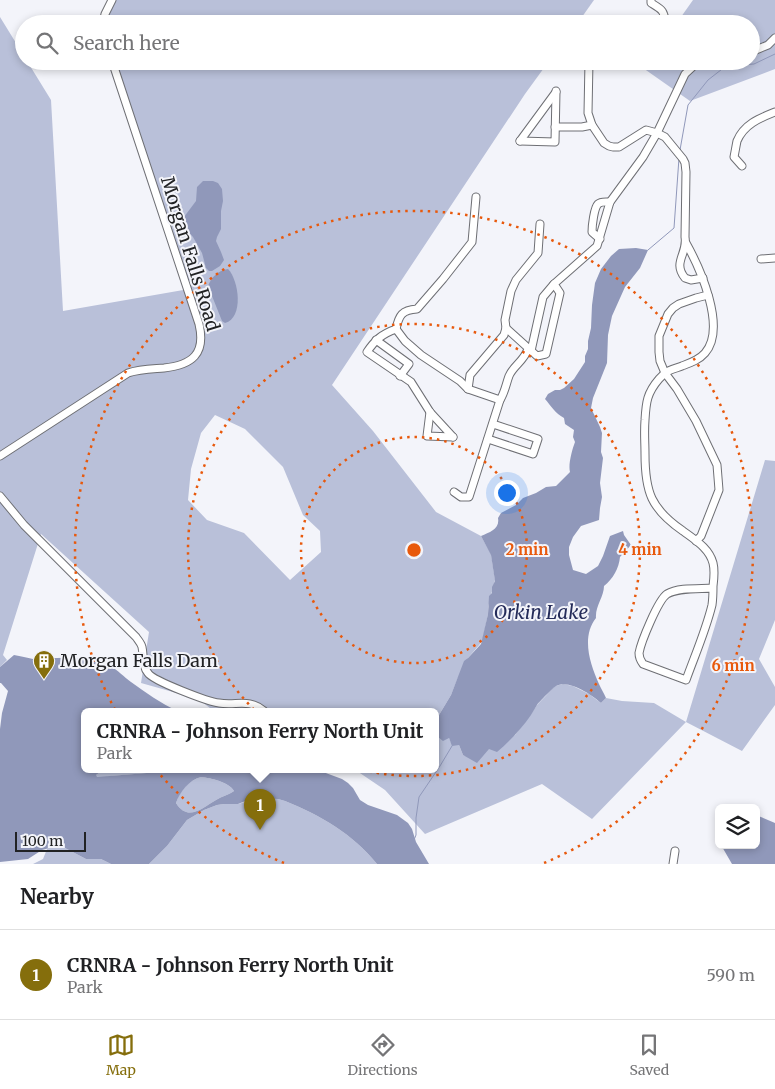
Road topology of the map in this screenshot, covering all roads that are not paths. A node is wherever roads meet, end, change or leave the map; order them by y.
1 (112, 0) edge
2 (651, 0) edge
3 (105, 15) edge
4 (665, 15) edge
5 (775, 38) edge
6 (760, 48) edge
7 (115, 70) edge
8 (589, 70) edge
9 (689, 70) edge
10 (775, 112) edge
11 (592, 124) junction
12 (555, 127) junction
13 (657, 132) junction
14 (742, 166) dead end
15 (476, 197) dead end
16 (610, 202) junction
17 (540, 224) dead end
18 (600, 239) junction
19 (686, 243) junction
20 (775, 258) edge
21 (761, 259) dead end
22 (703, 278) junction
23 (554, 284) junction
24 (708, 295) junction
25 (506, 328) junction
26 (396, 329) junction
27 (376, 340) junction
28 (530, 350) junction
29 (665, 373) junction
30 (400, 376) junction
31 (468, 389) junction
32 (500, 400) junction
33 (430, 412) dead end
34 (493, 424) junction
35 (488, 439) junction
36 (0, 456) edge
37 (454, 492) dead end
38 (0, 496) edge
39 (696, 541) junction
40 (713, 588) junction
41 (260, 708) edge
42 (675, 851) dead end
43 (673, 864) edge

1 - 3 street
2 - 4 street
5 - 6 street
7 - 36 street, Morgan Falls Road
8 - 11 street
9 - 13 street
10 - 14 street
11 - 12 street
11 - 13 street
12 - 12 street
13 - 16 street
13 - 19 street
15 - 26 street
16 - 18 street
16 - 18 street
17 - 25 street
18 - 23 street
19 - 22 street
19 - 22 street
20 - 21 street
22 - 24 street
23 - 28 street
23 - 28 street
24 - 29 street
24 - 29 street
25 - 28 street
25 - 31 street
26 - 27 street
26 - 31 street
27 - 30 street
27 - 30 street
28 - 32 street
29 - 39 street
29 - 39 street
30 - 33 street
31 - 32 street
32 - 34 street
34 - 35 street
34 - 35 street
35 - 37 street
38 - 41 street
39 - 40 street
40 - 40 street
42 - 43 street

